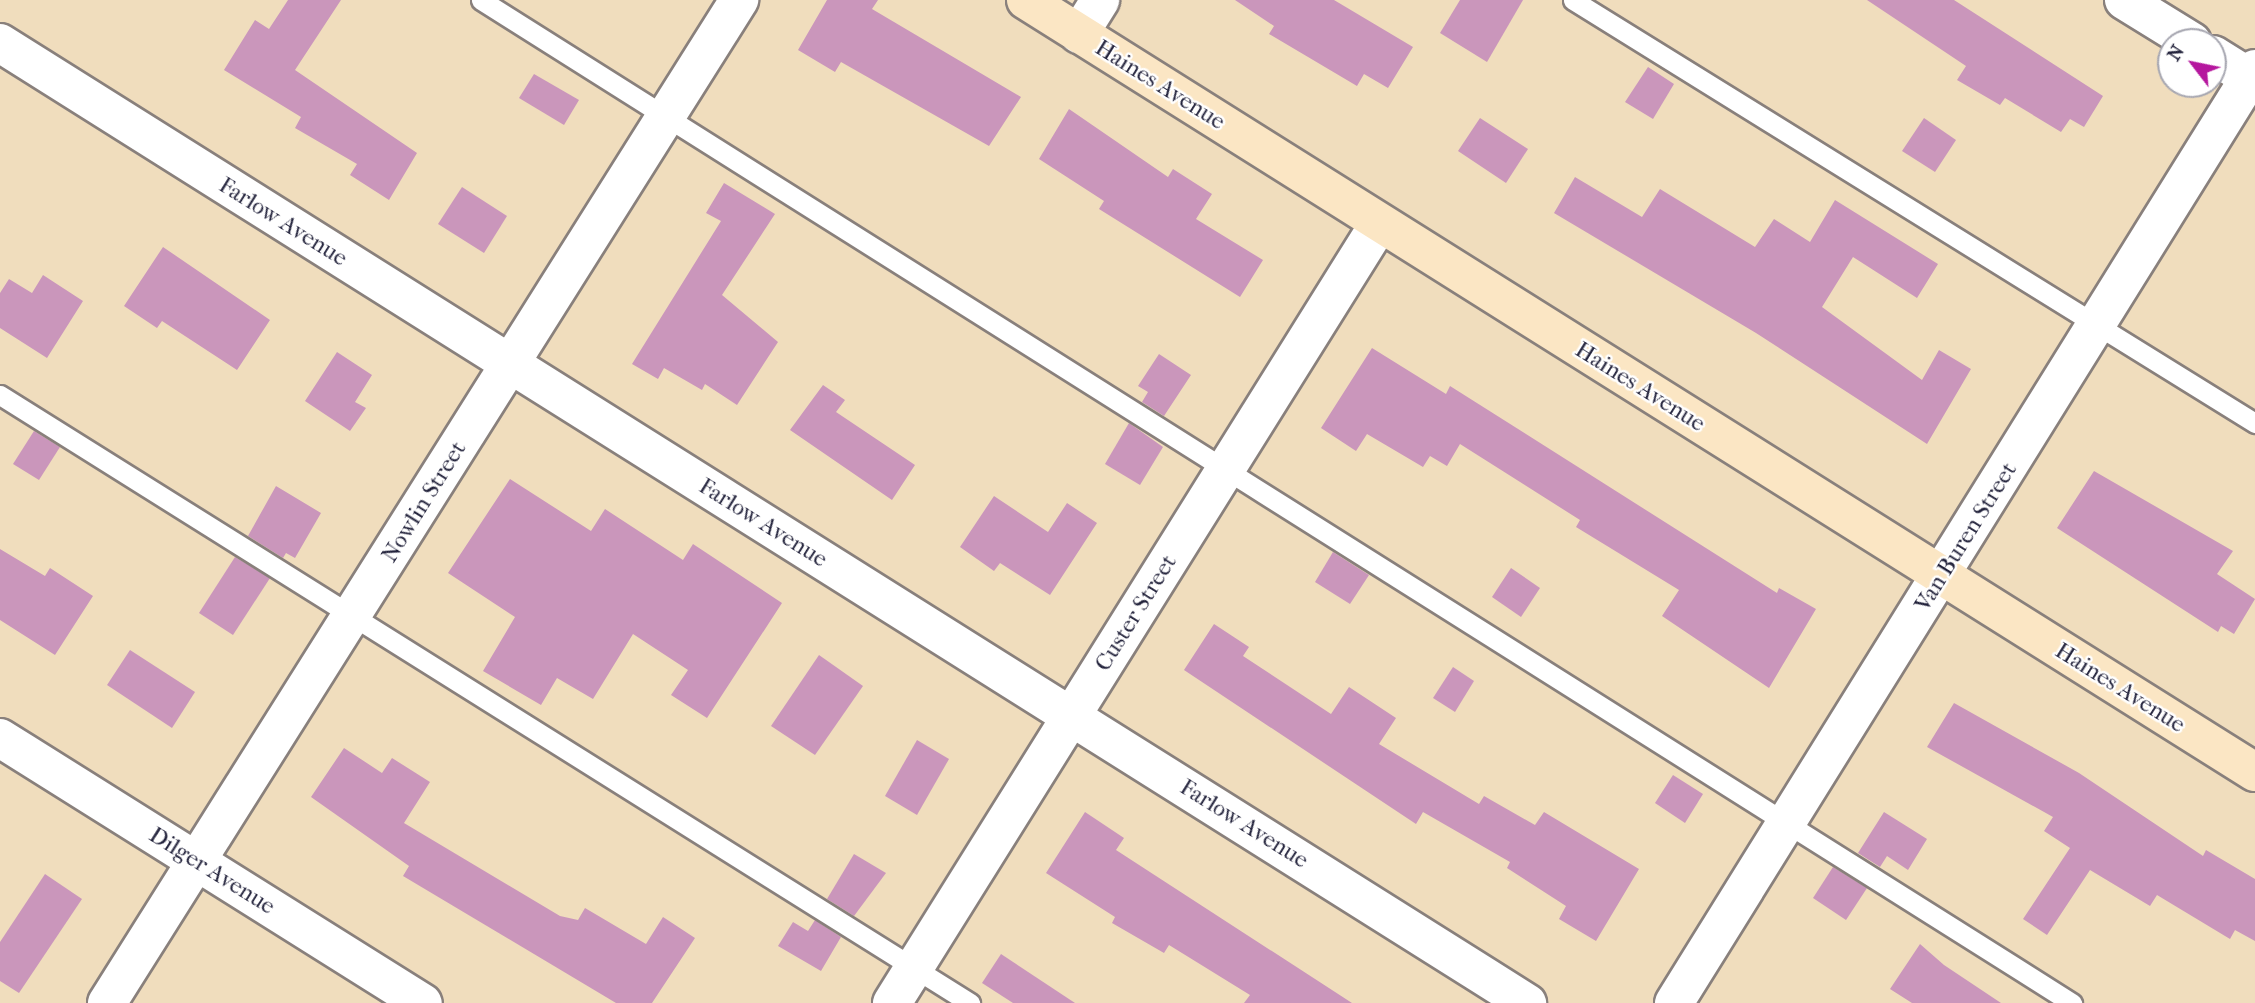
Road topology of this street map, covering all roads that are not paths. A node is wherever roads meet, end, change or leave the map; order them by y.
1 (481, 0) edge
2 (739, 0) edge
3 (1026, 0) edge
4 (1100, 0) edge
5 (1573, 0) edge
6 (2124, 0) edge
7 (2169, 28) edge
8 (1079, 34) junction
9 (0, 43) edge
10 (2227, 62) edge
11 (2253, 76) edge
12 (666, 116) junction
13 (1379, 224) junction
14 (2097, 326) junction
15 (509, 366) junction
16 (0, 395) edge
17 (2255, 423) edge
18 (1225, 470) junction
19 (1941, 577) junction
20 (353, 615) junction
21 (1072, 715) junction
22 (0, 738) edge
23 (2255, 772) edge
24 (1785, 825) junction
25 (197, 861) junction
26 (914, 968) junction
27 (107, 1003) edge
28 (423, 1003) edge
29 (892, 1003) edge
30 (970, 1003) edge
31 (1527, 1003) edge
32 (1674, 1003) edge
33 (2072, 1003) edge

1 - 12 lane
2 - 12 street, Nowlin Street
3 - 8 main road, Haines Avenue
4 - 8 street
5 - 14 lane
6 - 7 street
8 - 13 main road, Haines Avenue
9 - 15 street, Farlow Avenue
10 - 11 street
11 - 14 street, Van Buren Street
12 - 15 street, Nowlin Street
12 - 18 lane
13 - 18 street, Custer Street
13 - 19 main road, Haines Avenue
14 - 17 lane
14 - 19 street, Van Buren Street
15 - 20 street, Nowlin Street
15 - 21 street, Farlow Avenue
16 - 20 lane
18 - 21 street, Custer Street
18 - 24 lane
19 - 23 main road, Haines Avenue
19 - 24 street, Van Buren Street
20 - 25 street, Nowlin Street
20 - 26 lane
21 - 26 street, Custer Street
21 - 31 street, Farlow Avenue
22 - 25 street, Dilger Avenue
24 - 32 street, Van Buren Street
24 - 33 lane
25 - 27 street, Nowlin Street
25 - 28 street, Dilger Avenue
26 - 29 street, Custer Street
26 - 30 lane

